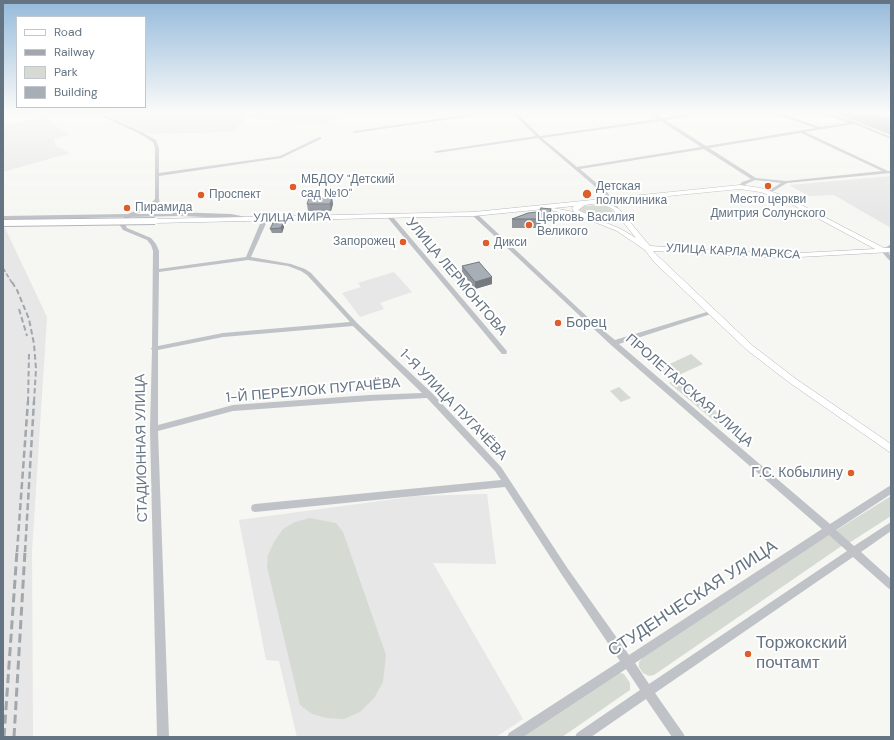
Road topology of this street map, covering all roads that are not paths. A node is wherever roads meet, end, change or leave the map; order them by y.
1 (157, 147) edge
2 (302, 147) edge
3 (474, 147) edge
4 (551, 147) edge
5 (714, 147) edge
6 (834, 147) edge
7 (705, 148) junction
8 (436, 152) dead end
9 (577, 168) junction
10 (889, 172) edge
11 (156, 175) junction
12 (756, 179) junction
13 (786, 182) junction
14 (740, 187) junction
15 (770, 192) junction
16 (157, 199) junction
17 (610, 200) junction
18 (589, 203) junction
19 (537, 208) junction
20 (159, 209) junction
21 (145, 210) junction
22 (617, 210) junction
23 (177, 214) junction
24 (474, 214) junction
25 (128, 216) junction
26 (390, 216) junction
27 (586, 217) junction
28 (3, 218) edge
29 (253, 219) junction
30 (265, 219) junction
31 (3, 223) edge
32 (891, 246) edge
33 (646, 248) junction
34 (889, 254) edge
35 (248, 258) junction
36 (156, 272) junction
37 (712, 312) junction
38 (355, 324) junction
39 (613, 343) junction
40 (154, 349) junction
41 (504, 352) dead end
42 (429, 395) junction
43 (154, 429) junction
44 (891, 450) edge
45 (507, 483) junction
46 (891, 488) edge
47 (256, 508) dead end
48 (891, 526) edge
49 (829, 529) junction
50 (854, 551) junction
51 (891, 585) edge
52 (626, 662) junction
53 (647, 692) junction
54 (163, 737) edge
55 (513, 737) edge
56 (581, 737) edge
57 (679, 737) edge

1 - 11 street
2 - 11 street
3 - 8 street
4 - 9 street
5 - 7 street
6 - 10 street
7 - 9 street
7 - 12 street
9 - 17 street
10 - 13 street
11 - 16 street
12 - 13 street
12 - 14 street
13 - 15 street
14 - 15 main road
14 - 17 main road
15 - 34 main road
16 - 20 street
16 - 21 street
17 - 18 main road
17 - 22 street
18 - 19 main road, УЛИЦА МИРА
18 - 22 main road
18 - 27 main road
19 - 24 main road, УЛИЦА МИРА
19 - 27 main road, УЛИЦА МИРА
20 - 21 street, УЛИЦА МИРА
20 - 23 street, УЛИЦА МИРА
21 - 25 street
22 - 27 main road
22 - 33 main road
23 - 25 street
23 - 29 street, УЛИЦА МИРА
24 - 26 main road, УЛИЦА МИРА
24 - 39 street, ПРОЛЕТАРСКАЯ УЛИЦА
25 - 28 street
25 - 36 street, СТАДИОННАЯ УЛИЦА
26 - 30 main road, УЛИЦА МИРА
26 - 41 street, УЛИЦА ЛЕРМОНТОВА
27 - 33 main road
29 - 30 main road, УЛИЦА МИРА
29 - 31 main road, bridge
30 - 35 street
32 - 34 street
33 - 34 main road, УЛИЦА КАРЛА МАРКСА
33 - 37 main road
35 - 36 street, 1-Я УЛИЦА ПУГАЧЁВА
35 - 38 street, 1-Я УЛИЦА ПУГАЧЁВА
36 - 40 street, СТАДИОННАЯ УЛИЦА
37 - 39 street
37 - 44 main road
38 - 40 street
38 - 42 street, 1-Я УЛИЦА ПУГАЧЁВА
39 - 49 street, ПРОЛЕТАРСКАЯ УЛИЦА
40 - 43 street, СТАДИОННАЯ УЛИЦА
42 - 43 street, 1-Й ПЕРЕУЛОК ПУГАЧЁВА
42 - 45 street, 1-Я УЛИЦА ПУГАЧЁВА
43 - 54 street, СТАДИОННАЯ УЛИЦА
45 - 47 street
45 - 52 street, 1-Я УЛИЦА ПУГАЧЁВА
46 - 49 street, СТУДЕНЧЕСКАЯ УЛИЦА
48 - 50 street
49 - 50 street, ПРОЛЕТАРСКАЯ УЛИЦА
49 - 52 street, СТУДЕНЧЕСКАЯ УЛИЦА
50 - 51 street, ПРОЛЕТАРСКАЯ УЛИЦА
50 - 53 street
52 - 53 street, 1-Я УЛИЦА ПУГАЧЁВА
52 - 55 street, СТУДЕНЧЕСКАЯ УЛИЦА
53 - 56 street
53 - 57 street, 1-Я УЛИЦА ПУГАЧЁВА

